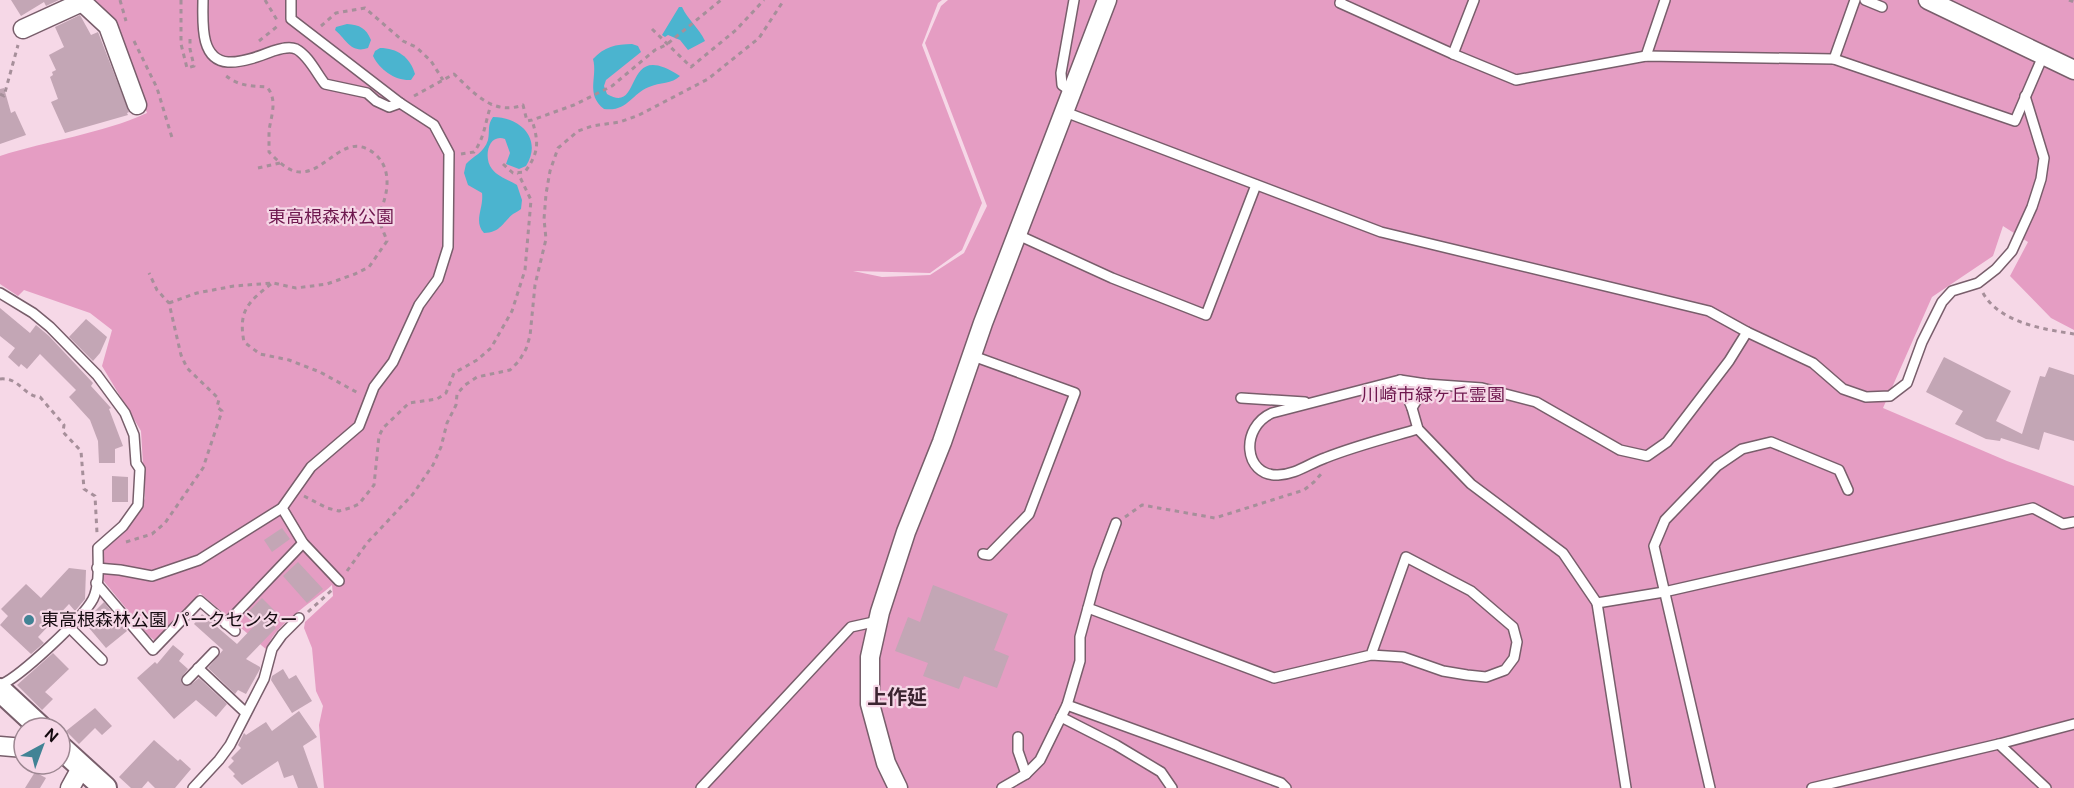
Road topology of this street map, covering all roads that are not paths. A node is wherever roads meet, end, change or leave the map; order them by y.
1 (203, 0) edge
2 (291, 0) edge
3 (1074, 0) edge
4 (1107, 0) edge
5 (1341, 0) edge
6 (1474, 0) edge
7 (1665, 0) edge
8 (1855, 0) edge
9 (1864, 0) edge
10 (1928, 0) edge
11 (81, 1) edge
12 (1882, 7) dead end
13 (23, 29) road end
14 (1453, 54) junction
15 (1646, 56) junction
16 (2043, 56) junction
17 (1834, 59) junction
18 (2074, 70) edge
19 (1072, 92) junction
20 (2025, 96) junction
21 (400, 103) junction
22 (137, 105) dead end
23 (1065, 112) junction
24 (1256, 186) junction
25 (1018, 236) junction
26 (0, 293) edge
27 (1747, 332) junction
28 (972, 356) junction
29 (1400, 380) junction
30 (1426, 384) junction
31 (1241, 398) dead end
32 (1313, 402) junction
33 (1412, 408) junction
34 (1418, 429) junction
35 (1848, 490) dead end
36 (282, 508) junction
37 (2074, 522) edge
38 (1116, 523) road end
39 (303, 543) junction
40 (983, 554) dead end
41 (97, 568) junction
42 (339, 581) road end
43 (96, 583) junction
44 (1664, 592) junction
45 (1597, 603) junction
46 (1088, 608) junction
47 (299, 618) road end
48 (878, 621) junction
49 (226, 624) junction
50 (69, 627) junction
51 (235, 631) dead end
52 (214, 651) dead end
53 (1371, 655) junction
54 (102, 660) dead end
55 (198, 668) junction
56 (187, 680) dead end
57 (0, 685) edge
58 (0, 690) edge
59 (1067, 705) junction
60 (246, 713) junction
61 (28, 716) edge
62 (1061, 717) junction
63 (2074, 724) edge
64 (1018, 737) dead end
65 (1998, 744) junction
66 (72, 759) edge
67 (81, 768) junction
68 (1026, 774) junction
69 (70, 788) edge
70 (105, 788) edge
71 (193, 788) edge
72 (701, 788) edge
73 (898, 788) edge
74 (1002, 788) edge
75 (1172, 788) edge
76 (1286, 788) edge
77 (1626, 788) edge
78 (1710, 788) edge
79 (1812, 788) edge
80 (2046, 788) edge

1 - 21 lane
2 - 21 lane
3 - 19 lane
4 - 19 street
5 - 14 lane
6 - 14 lane
7 - 15 lane
8 - 17 lane
9 - 12 lane
10 - 16 street
11 - 13 street
11 - 22 street
14 - 15 lane
15 - 17 lane
16 - 18 street
16 - 20 lane
17 - 20 lane
19 - 23 street
20 - 27 lane
21 - 36 lane
23 - 24 lane
23 - 25 street
24 - 25 lane
24 - 27 lane
25 - 28 street
26 - 41 lane
27 - 30 lane
28 - 40 lane
28 - 48 street
29 - 30 lane
29 - 32 lane
29 - 33 lane
30 - 33 lane
31 - 32 lane
32 - 34 lane
33 - 34 lane
34 - 45 lane
35 - 44 lane
36 - 39 lane
36 - 41 lane
37 - 44 lane
38 - 46 lane
39 - 42 lane
39 - 49 lane
41 - 43 lane
43 - 49 lane
43 - 50 lane
44 - 45 lane
44 - 78 lane
45 - 77 lane
46 - 53 lane
46 - 59 lane
47 - 60 lane
48 - 72 lane
48 - 73 street
49 - 51 lane
50 - 54 lane
50 - 57 lane
52 - 55 lane
53 - 53 lane
55 - 56 lane
55 - 60 lane
58 - 61 street
59 - 62 lane
59 - 76 lane
60 - 71 lane
62 - 68 lane
62 - 75 lane
63 - 65 lane
64 - 68 lane
65 - 79 lane
65 - 80 lane
66 - 67 street
67 - 69 street
67 - 70 street
68 - 74 lane

